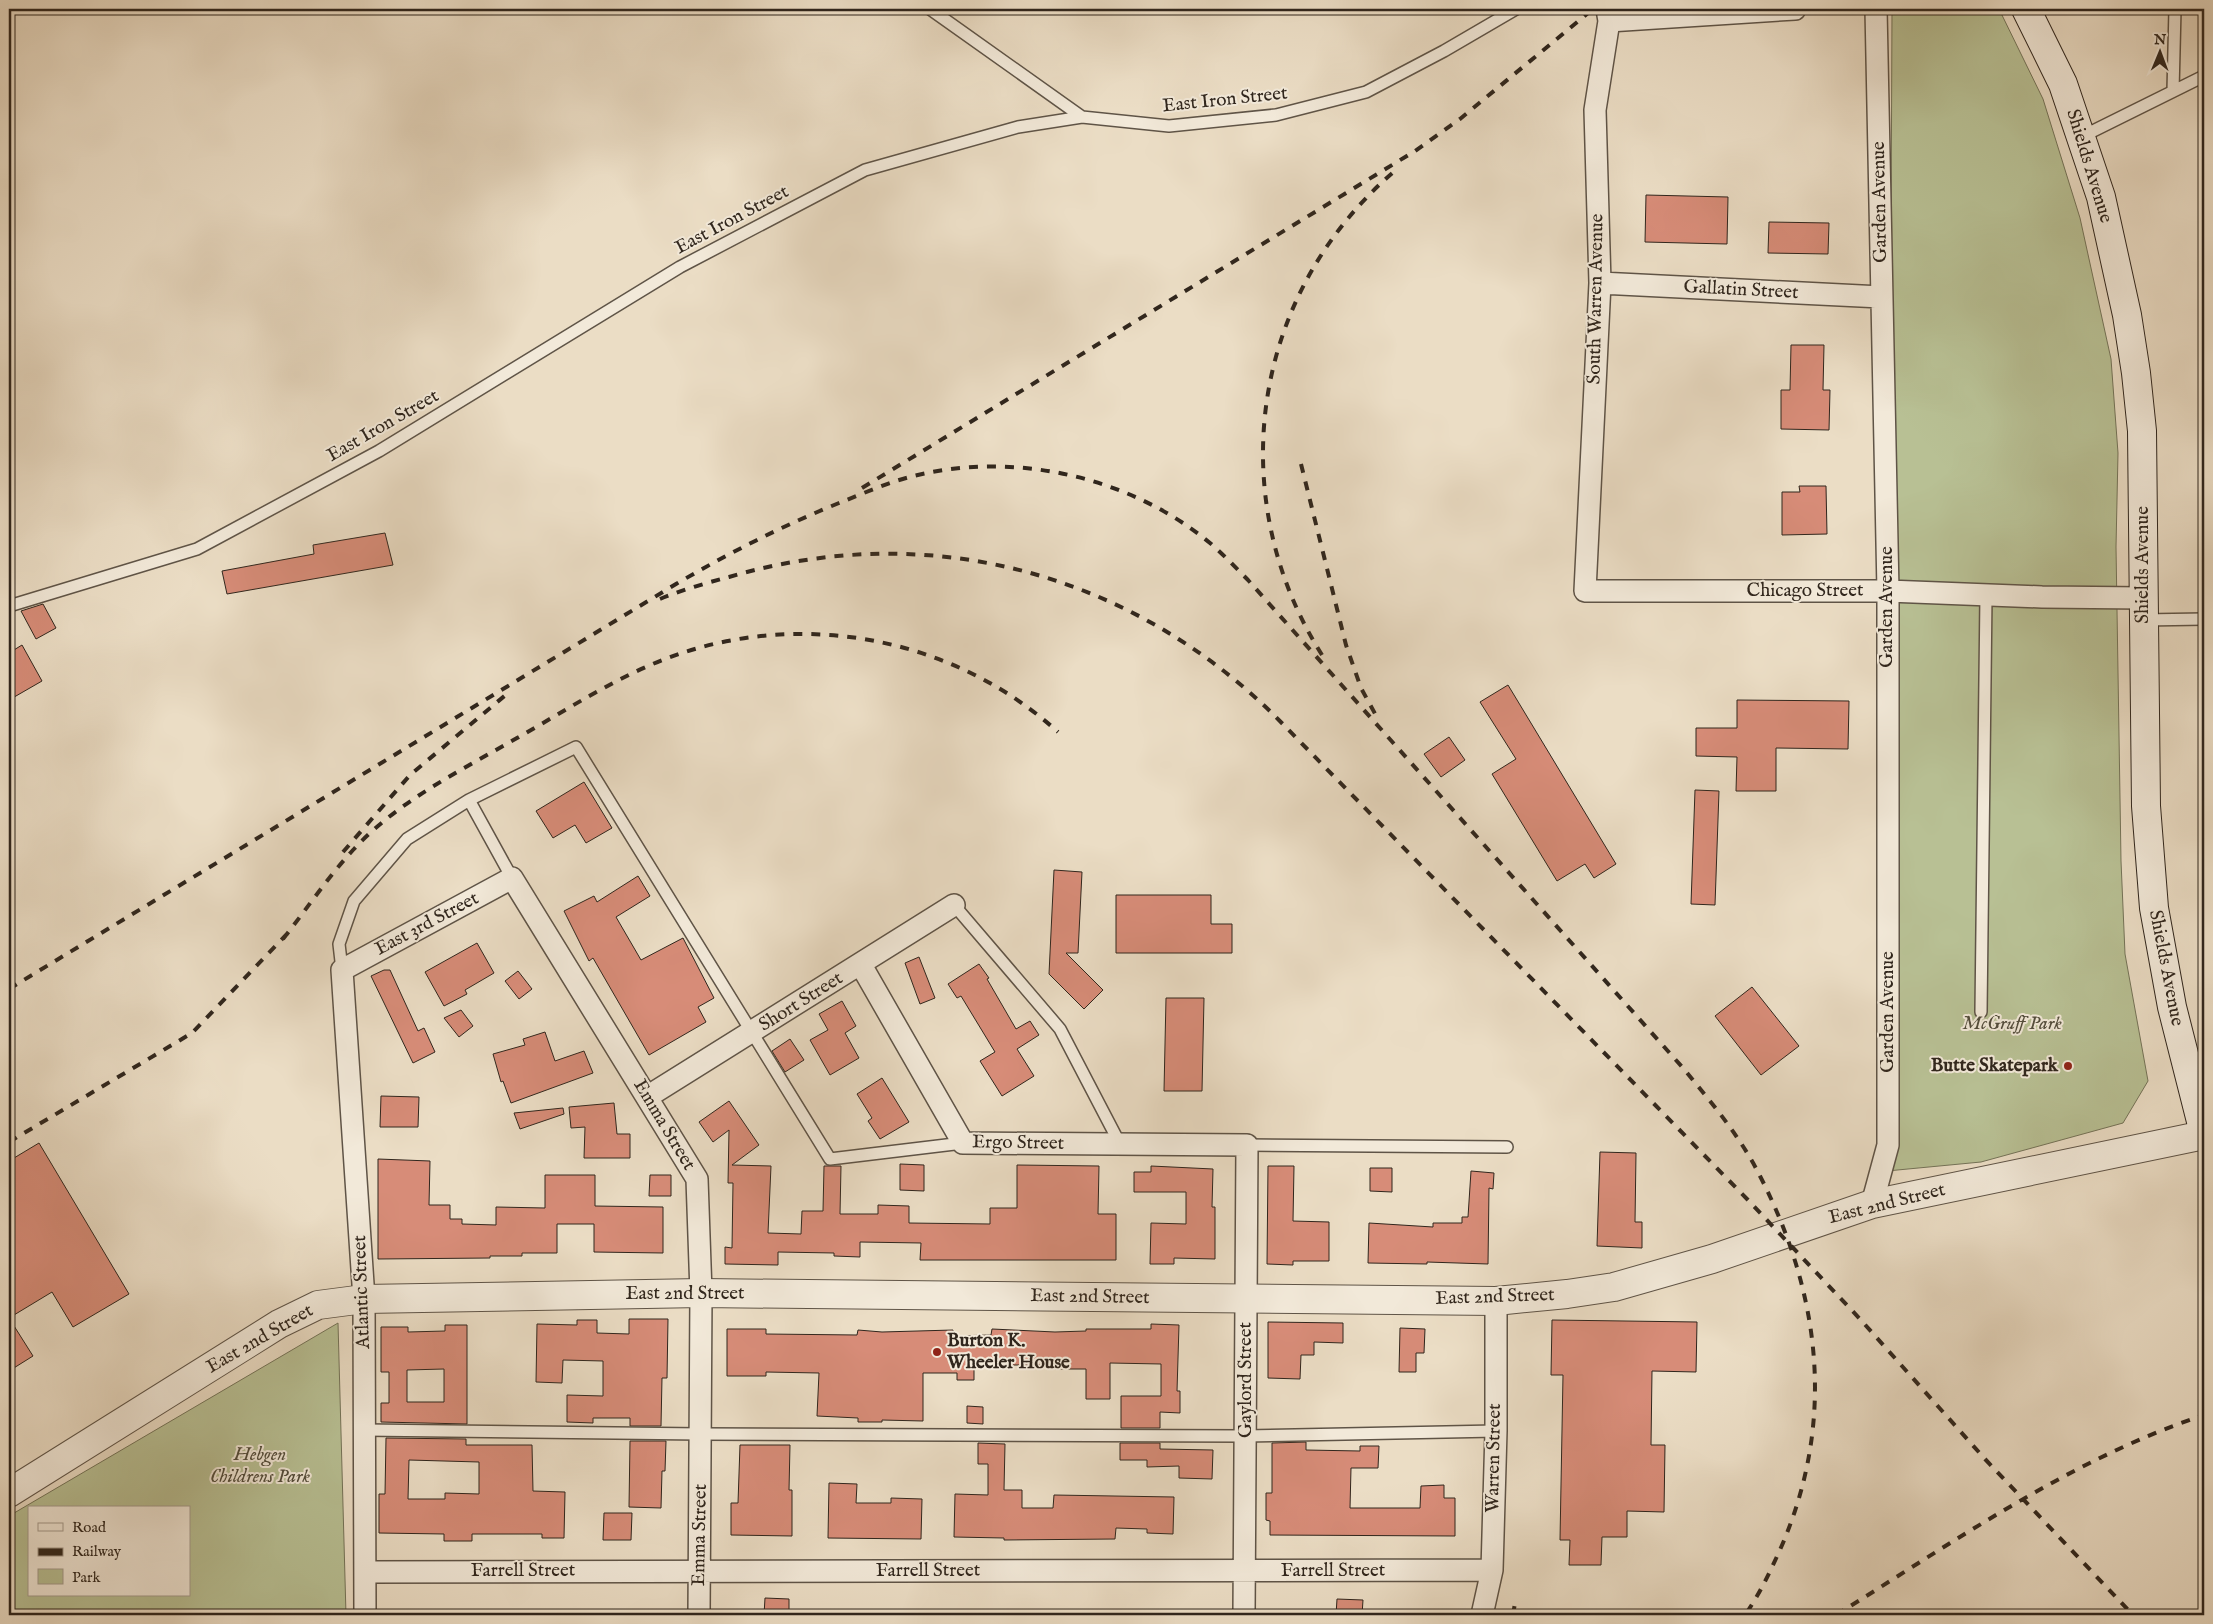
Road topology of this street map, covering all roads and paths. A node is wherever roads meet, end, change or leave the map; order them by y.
1 (930, 9) edge
2 (1516, 9) edge
3 (1795, 9) edge
4 (1876, 9) edge
5 (2026, 9) edge
6 (2175, 9) edge
7 (1608, 15) edge
8 (2204, 76) edge
9 (2173, 91) junction
10 (1082, 117) junction
11 (2081, 137) junction
12 (1600, 283) junction
13 (1881, 297) junction
14 (1585, 591) joint
15 (1888, 591) junction
16 (1986, 596) junction
17 (9, 606) edge
18 (2143, 609) junction
19 (2204, 619) edge
20 (469, 800) junction
21 (512, 878) junction
22 (954, 905) joint
23 (861, 965) junction
24 (342, 970) junction
25 (1981, 1012) dead end
26 (752, 1033) junction
27 (647, 1097) junction
28 (2204, 1134) edge
29 (963, 1143) junction
30 (1120, 1144) junction
31 (1247, 1145) junction
32 (1507, 1147) dead end
33 (1872, 1204) junction
34 (701, 1293) junction
35 (364, 1298) junction
36 (1246, 1298) junction
37 (1496, 1301) junction
38 (365, 1430) junction
39 (1496, 1431) junction
40 (701, 1434) junction
41 (1245, 1436) junction
42 (9, 1493) edge
43 (1492, 1570) junction
44 (700, 1571) junction
45 (1244, 1571) junction
46 (365, 1572) junction
47 (366, 1615) edge
48 (699, 1615) edge
49 (1244, 1615) edge
50 (1482, 1615) edge

1 - 10 lane
2 - 10 lane, East Iron Street
3 - 7 street
4 - 13 street, Garden Avenue
5 - 11 street, Shields Avenue
6 - 9 lane
7 - 12 street, South Warren Avenue
8 - 9 lane
9 - 11 lane
10 - 17 lane, East Iron Street
11 - 18 street, Shields Avenue
12 - 13 street, Gallatin Street
12 - 14 street, South Warren Avenue
13 - 15 street, Garden Avenue
14 - 15 street, Chicago Street
15 - 16 street, Chicago Street
15 - 33 street, Garden Avenue
16 - 18 street, Chicago Street
16 - 25 lane
18 - 19 lane
18 - 28 street, Shields Avenue
20 - 21 lane
20 - 24 lane
20 - 26 lane
21 - 24 street, East 3rd Street
21 - 27 street, Emma Street
22 - 23 street, Short Street
22 - 30 lane
23 - 26 street, Short Street
23 - 29 street, Ergo Street
24 - 35 street, Atlantic Street
26 - 27 street, Short Street
26 - 29 lane
27 - 34 street, Emma Street
28 - 33 street, East 2nd Street
29 - 30 street, Ergo Street
30 - 31 street, Ergo Street
31 - 32 lane
31 - 36 street, Gaylord Street
33 - 37 street, East 2nd Street
34 - 35 street, East 2nd Street
34 - 36 street, East 2nd Street
34 - 40 street, Emma Street
35 - 38 street, Atlantic Street
35 - 42 street, East 2nd Street
36 - 37 street, East 2nd Street
36 - 41 street, Gaylord Street
37 - 39 street, Warren Street
38 - 40 lane
38 - 46 street, Atlantic Street
39 - 41 lane
39 - 43 street, Warren Street
40 - 41 lane
40 - 44 street, Emma Street
41 - 45 street, Gaylord Street
43 - 45 street, Farrell Street
43 - 50 street, Warren Street
44 - 45 street, Farrell Street
44 - 46 street, Farrell Street
44 - 48 street, Emma Street
45 - 49 street, Gaylord Street
46 - 47 street, Atlantic Street

